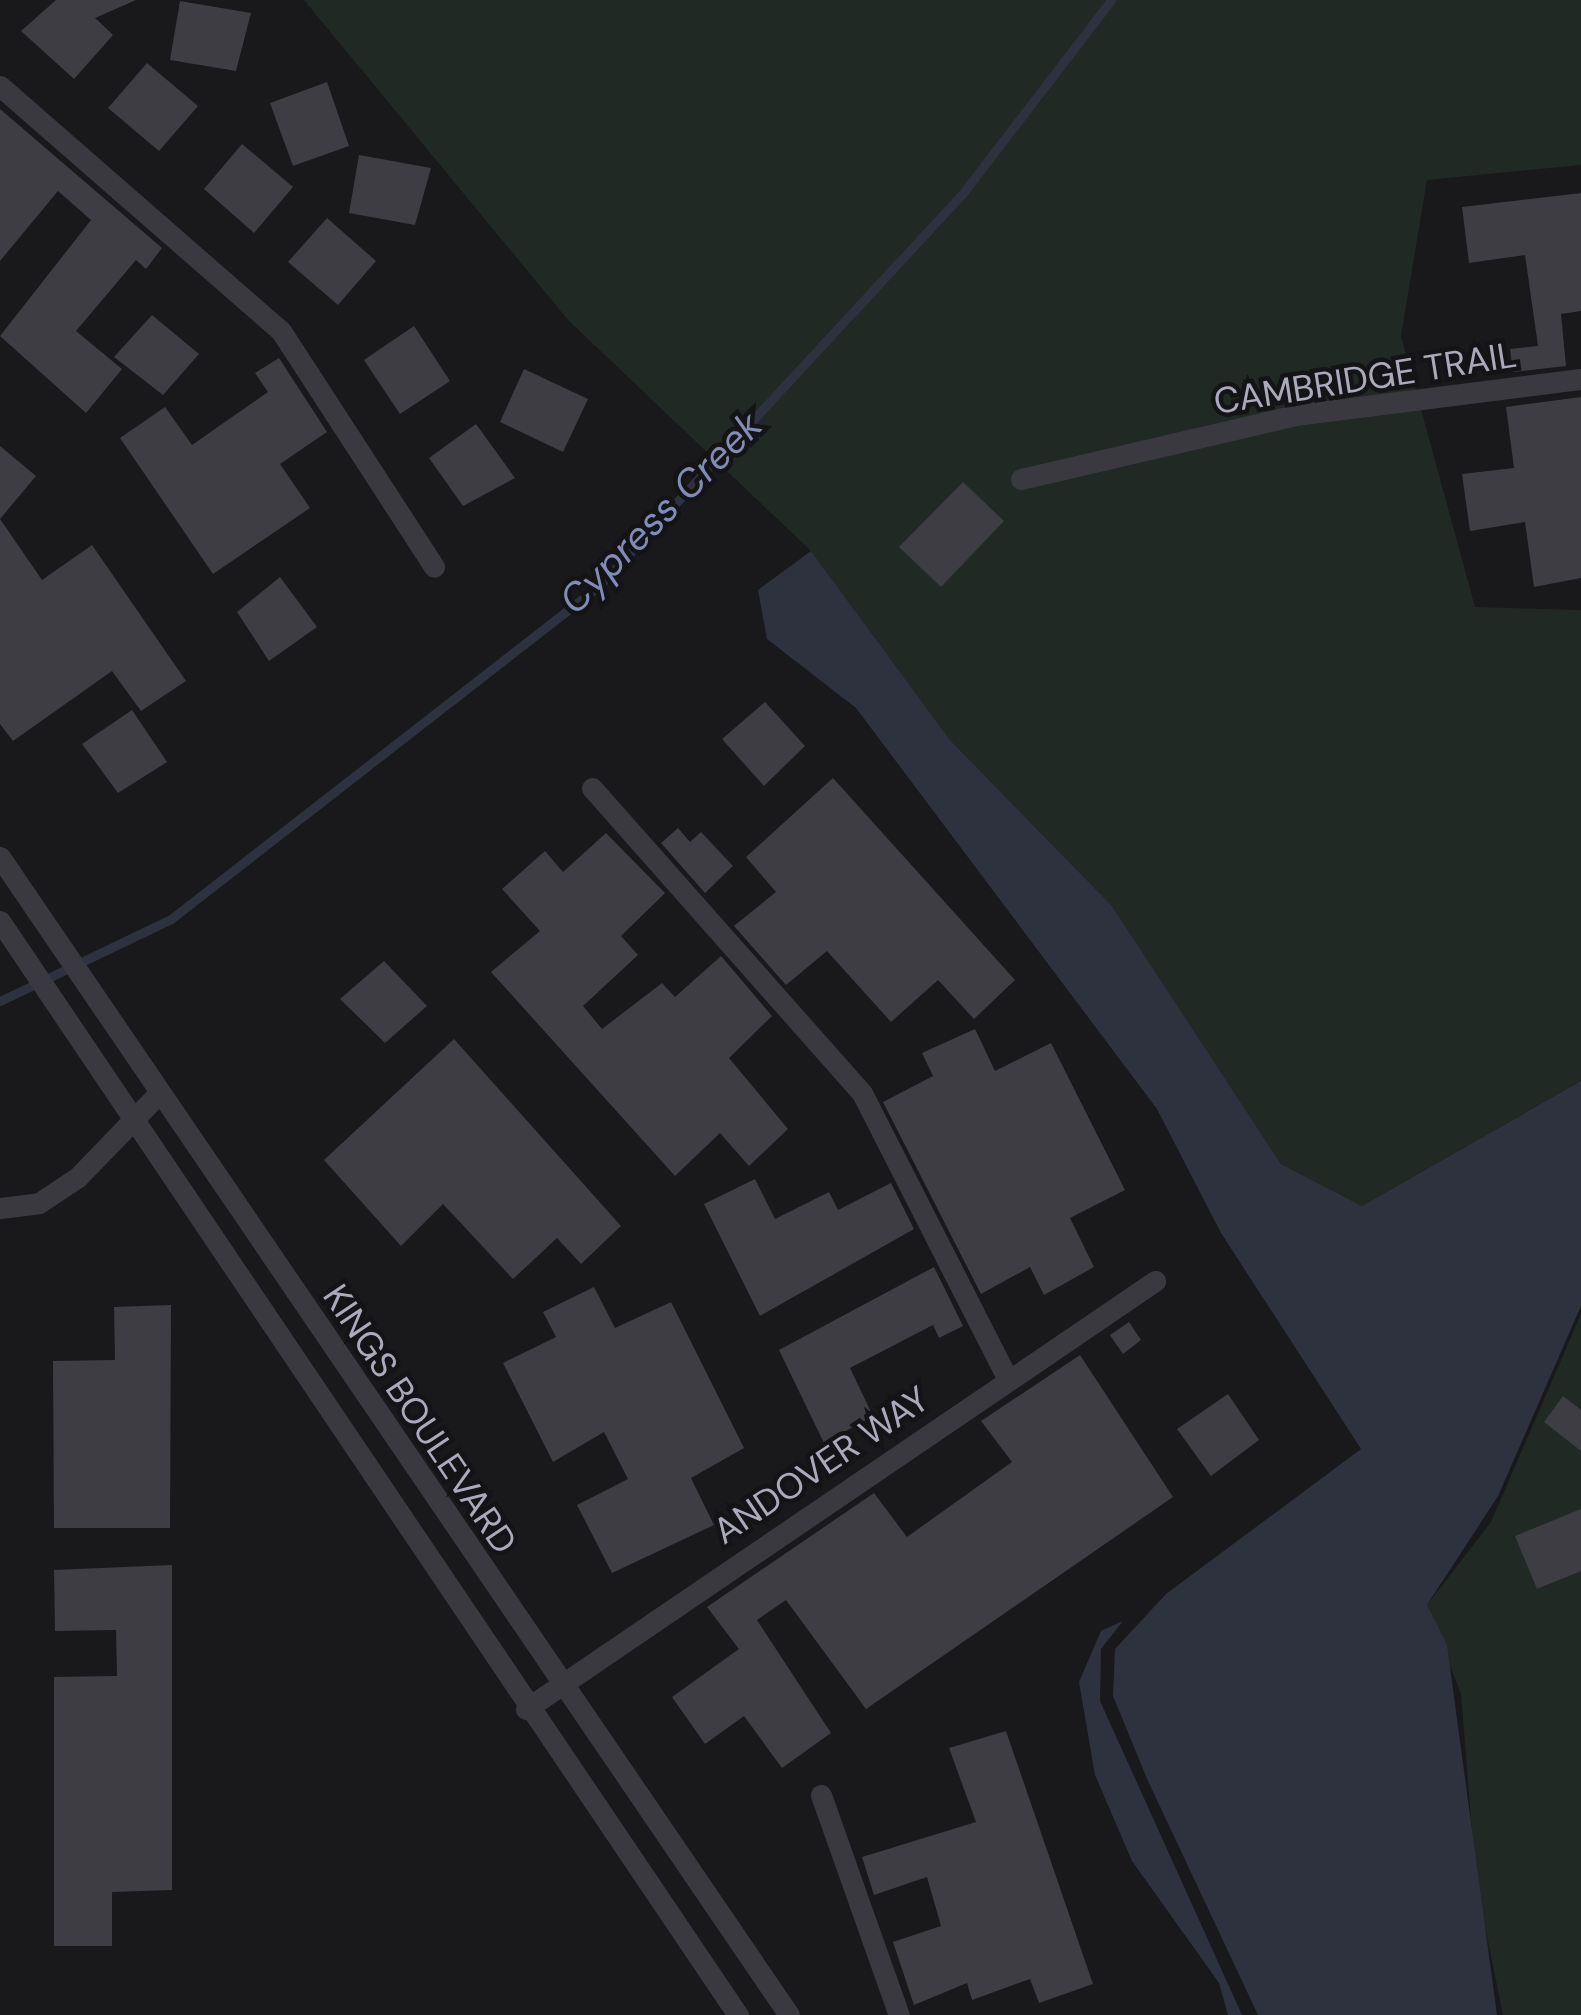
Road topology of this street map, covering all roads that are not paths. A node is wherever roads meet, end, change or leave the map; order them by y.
1 (0, 86) edge
2 (1581, 379) edge
3 (1021, 479) dead end
4 (434, 567) dead end
5 (592, 788) dead end
6 (0, 857) edge
7 (0, 921) edge
8 (159, 1093) junction
9 (135, 1120) junction
10 (0, 1208) edge
11 (1156, 1281) dead end
12 (1008, 1379) junction
13 (560, 1683) junction
14 (526, 1709) junction
15 (821, 1795) dead end
16 (737, 2015) edge
17 (789, 2015) edge
18 (899, 2015) edge

1 - 4 street
2 - 3 street, CAMBRIDGE TRAIL
5 - 12 street
6 - 8 street, KINGS BOULEVARD
7 - 9 street, KINGS BOULEVARD
8 - 9 street
8 - 13 street, KINGS BOULEVARD
9 - 10 street
9 - 14 street, KINGS BOULEVARD
11 - 12 street, ANDOVER WAY
12 - 13 street, ANDOVER WAY
13 - 14 street, ANDOVER WAY
13 - 17 street, KINGS BOULEVARD
14 - 16 street, KINGS BOULEVARD
15 - 18 street

